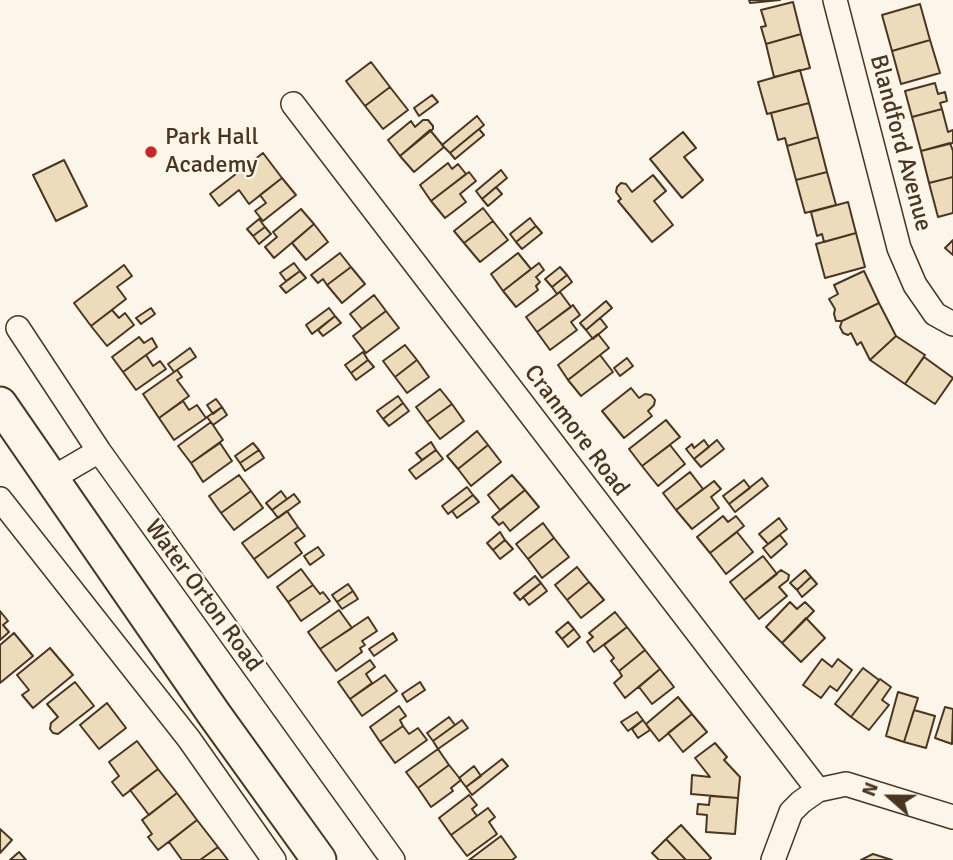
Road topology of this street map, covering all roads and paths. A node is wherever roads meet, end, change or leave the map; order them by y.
1 (835, 0) edge
2 (293, 104) dead end
3 (953, 324) edge
4 (18, 328) dead end
5 (2, 410) edge
6 (99, 451) junction
7 (51, 479) junction
8 (0, 499) edge
9 (214, 714) junction
10 (189, 739) junction
11 (818, 790) junction
12 (953, 817) edge
13 (274, 860) edge
14 (319, 860) edge
15 (393, 860) edge
16 (774, 860) edge

1 - 3 street, Blandford Avenue
2 - 11 street, Cranmore Road
4 - 6 street, Water Orton Road
5 - 7 main road
6 - 7 street
6 - 15 street, Water Orton Road
7 - 9 main road
8 - 10 street
9 - 10 street
9 - 14 main road
10 - 13 street
11 - 12 street
11 - 16 street

